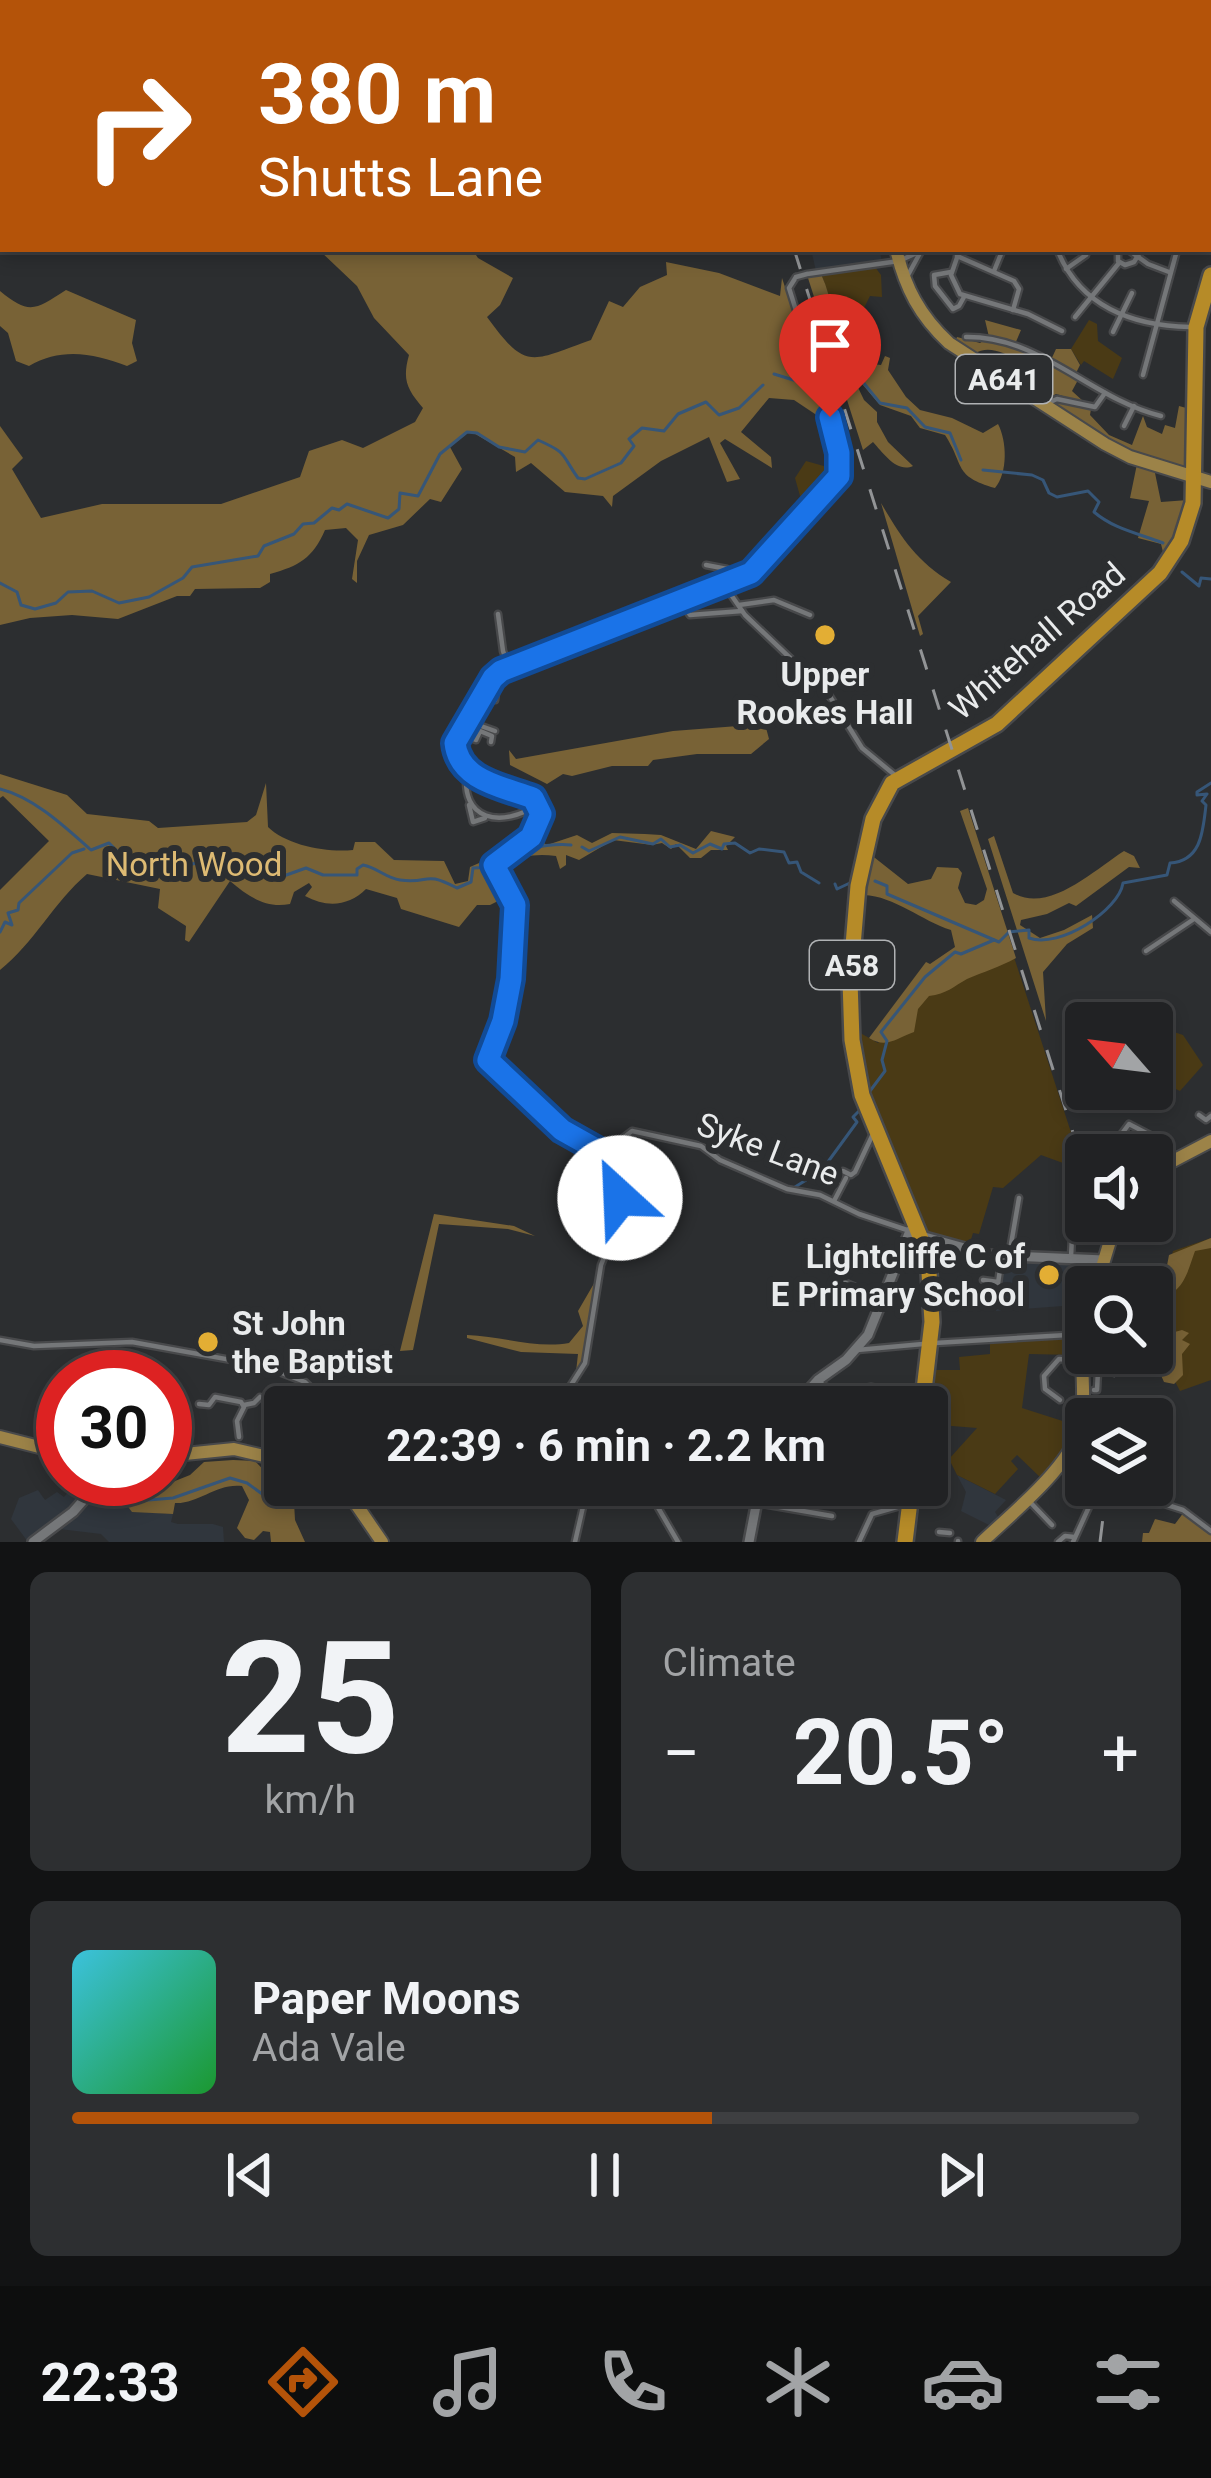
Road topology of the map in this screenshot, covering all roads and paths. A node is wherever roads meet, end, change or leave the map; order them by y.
1 (919, 252) edge
2 (1002, 252) edge
3 (1058, 252) edge
4 (1118, 252) edge
5 (1130, 252) edge
6 (1141, 252) edge
7 (959, 253) edge
8 (1176, 254) dead end
9 (1086, 255) dead end
10 (901, 256) edge
11 (1138, 258) junction
12 (1119, 263) junction
13 (1066, 269) junction
14 (951, 272) junction
15 (994, 272) junction
16 (1169, 272) junction
17 (1211, 274) edge
18 (904, 279) junction
19 (1132, 293) dead end
20 (964, 297) junction
21 (1090, 297) junction
22 (1013, 310) junction
23 (1120, 316) junction
24 (1075, 317) dead end
25 (1157, 324) junction
26 (1196, 327) junction
27 (1061, 332) dead end
28 (1113, 332) dead end
29 (966, 337) dead end
30 (1143, 375) dead end
31 (1105, 393) junction
32 (1047, 406) junction
33 (1134, 406) junction
34 (1161, 416) dead end
35 (1124, 426) dead end
36 (1194, 476) junction
37 (1211, 482) edge
38 (706, 565) dead end
39 (739, 580) junction
40 (724, 586) junction
41 (681, 601) junction
42 (740, 608) junction
43 (499, 614) dead end
44 (810, 615) dead end
45 (509, 668) junction
46 (489, 684) junction
47 (483, 696) junction
48 (463, 727) junction
49 (495, 729) dead end
50 (491, 742) dead end
51 (467, 770) junction
52 (898, 778) junction
53 (538, 804) junction
54 (470, 805) junction
55 (487, 816) junction
56 (1174, 901) dead end
57 (1194, 919) junction
58 (1211, 932) edge
59 (1146, 951) dead end
60 (1199, 1115) dead end
61 (1211, 1116) edge
62 (875, 1131) junction
63 (1122, 1134) edge
64 (1148, 1134) edge
65 (1211, 1141) edge
66 (603, 1153) junction
67 (1173, 1161) edge
68 (1019, 1198) dead end
69 (834, 1201) junction
70 (917, 1233) junction
71 (1072, 1242) edge
72 (1110, 1242) edge
73 (854, 1249) dead end
74 (1005, 1256) junction
75 (1071, 1257) junction
76 (1104, 1260) junction
77 (1102, 1266) edge
78 (895, 1267) junction
79 (839, 1280) dead end
80 (983, 1280) dead end
81 (998, 1282) junction
82 (996, 1297) dead end
83 (883, 1299) junction
84 (1065, 1332) edge
85 (0, 1340) edge
86 (932, 1343) junction
87 (857, 1350) junction
88 (1065, 1359) edge
89 (1098, 1374) edge
90 (818, 1380) junction
91 (306, 1386) edge
92 (572, 1386) edge
93 (813, 1386) edge
94 (824, 1386) edge
95 (925, 1386) edge
96 (1063, 1387) dead end
97 (1098, 1390) dead end
98 (260, 1397) dead end
99 (200, 1404) dead end
100 (244, 1405) junction
101 (0, 1436) edge
102 (239, 1437) dead end
103 (36, 1446) edge
104 (192, 1453) edge
105 (1065, 1455) edge
106 (264, 1456) edge
107 (1027, 1499) junction
108 (78, 1506) edge
109 (357, 1506) edge
110 (583, 1506) edge
111 (657, 1506) edge
112 (755, 1506) edge
113 (774, 1506) edge
114 (906, 1506) edge
115 (910, 1506) edge
116 (1089, 1506) edge
117 (1170, 1506) edge
118 (832, 1516) dead end
119 (1052, 1525) dead end
120 (1211, 1531) edge
121 (945, 1532) dead end
122 (1074, 1539) edge
123 (34, 1542) edge
124 (382, 1542) edge
125 (575, 1542) edge
126 (678, 1542) edge
127 (749, 1542) edge
128 (859, 1542) edge
129 (905, 1542) edge
130 (944, 1542) edge
131 (982, 1542) edge
132 (1058, 1542) edge

1 - 18 street
2 - 15 street
3 - 13 street
4 - 12 street
5 - 11 street
6 - 11 street
7 - 14 street
7 - 15 street
8 - 16 street
9 - 13 street
10 - 18 main road, A641
10 - 39 street, bridge
11 - 12 street
11 - 16 street
12 - 21 street
13 - 21 street
14 - 20 street
14 - 20 street
15 - 22 street
16 - 25 street
17 - 26 highway, Whitehall Road
18 - 32 main road, A641
19 - 23 street
20 - 22 street
21 - 23 street
21 - 24 street
22 - 27 street
23 - 25 street
23 - 28 street
25 - 26 street
25 - 30 street
26 - 36 highway, Whitehall Road
29 - 31 street
31 - 32 street
31 - 33 street
32 - 36 main road, A641
33 - 34 street
33 - 35 street
36 - 37 main road, A641
36 - 52 highway, Whitehall Road
38 - 39 street
39 - 40 street
40 - 41 street
40 - 42 street
41 - 42 street
41 - 45 street
42 - 44 street
42 - 52 street
43 - 45 street
45 - 46 street
46 - 47 street
46 - 47 street
47 - 48 street
48 - 49 street
48 - 50 street
48 - 51 street
51 - 53 street
51 - 54 street
52 - 62 highway, A58
53 - 55 street
53 - 66 street
54 - 55 street
54 - 55 street
56 - 57 street
57 - 58 street
57 - 59 street
60 - 61 street
62 - 69 street
62 - 70 highway, A58
63 - 64 street
65 - 67 main road
66 - 69 street, Syke Lane
66 - 92 street
68 - 74 street
69 - 70 street, Syke Lane
70 - 74 street
70 - 78 street
70 - 86 highway, A58
71 - 75 street
72 - 76 main road
73 - 78 street
74 - 75 street
74 - 81 street
75 - 76 street
76 - 77 main road
78 - 83 street
79 - 83 street
80 - 81 street
81 - 82 street
83 - 87 street
84 - 86 street
85 - 91 street
86 - 87 street
86 - 95 highway, A58
87 - 90 street
88 - 96 street
89 - 97 street
90 - 93 street
90 - 94 street
98 - 100 street
99 - 100 street
100 - 102 street
101 - 103 main road
104 - 106 main road
105 - 107 main road
107 - 119 street
107 - 131 main road
108 - 123 street
109 - 124 main road
110 - 125 street
111 - 126 street
112 - 127 street
113 - 118 street
114 - 128 street
115 - 129 highway
116 - 122 street
117 - 120 street
121 - 130 street
122 - 132 street

